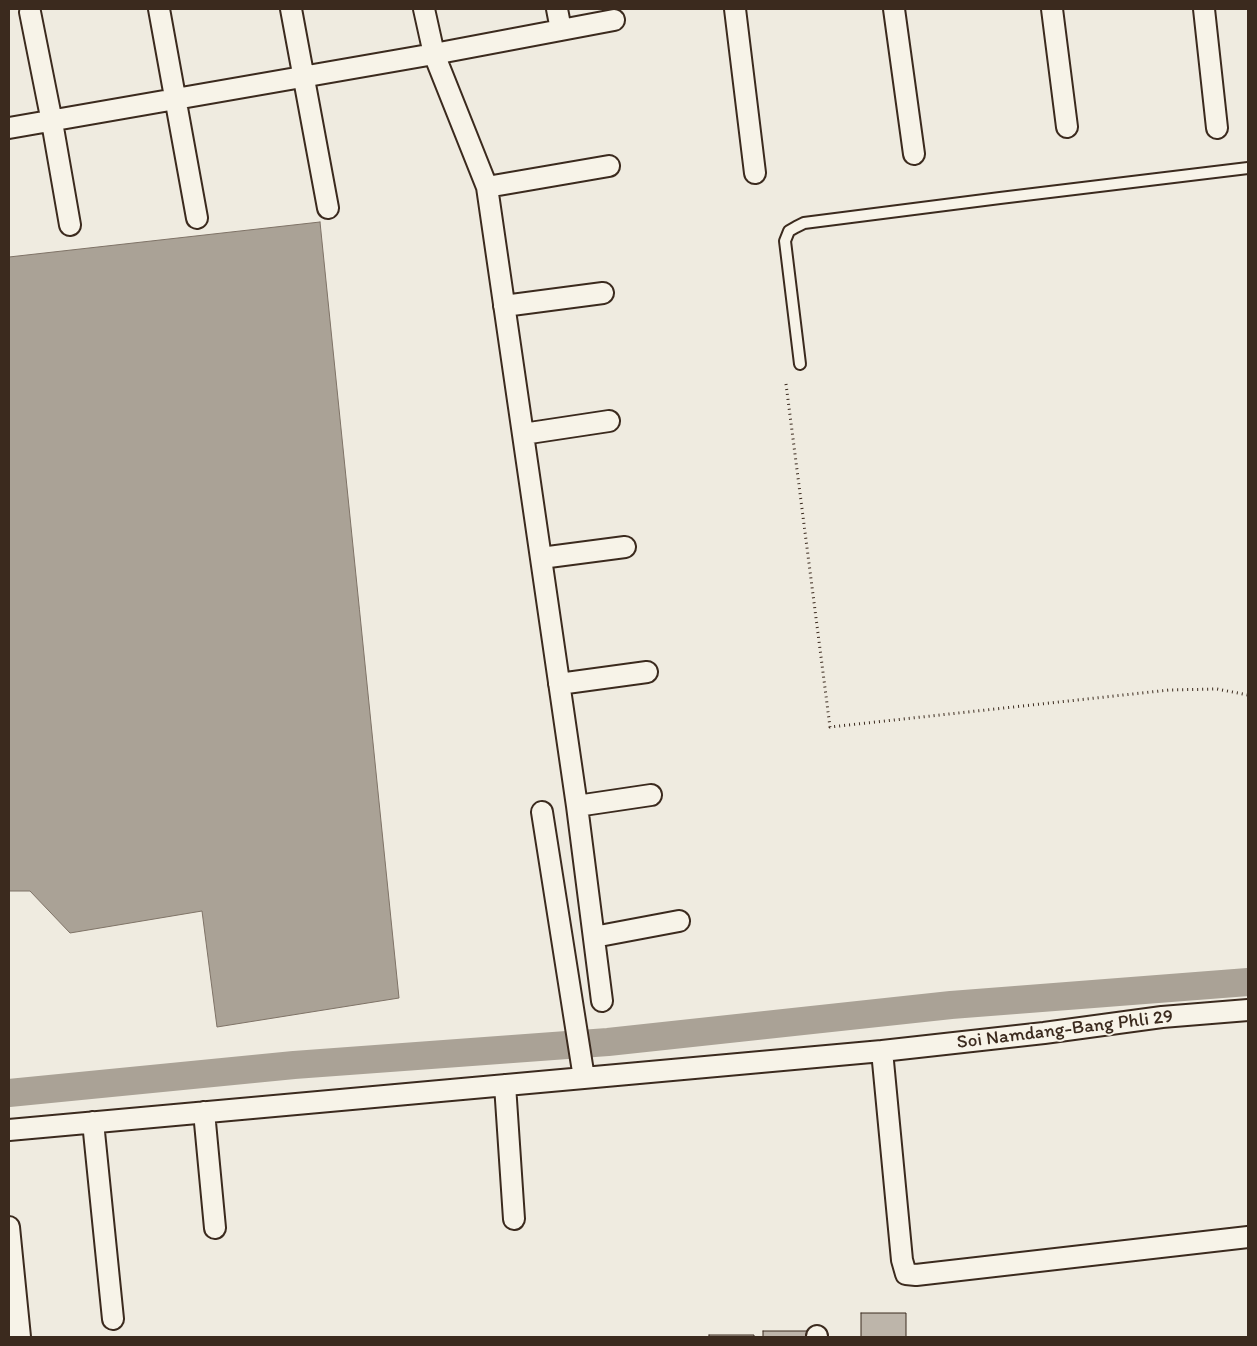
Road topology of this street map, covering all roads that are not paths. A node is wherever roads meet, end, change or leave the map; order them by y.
1 (159, 9) edge
2 (291, 9) edge
3 (424, 9) edge
4 (557, 9) edge
5 (736, 9) edge
6 (894, 9) edge
7 (1052, 9) edge
8 (1204, 9) edge
9 (30, 12) dead end
10 (614, 20) dead end
11 (561, 30) junction
12 (434, 54) junction
13 (305, 76) junction
14 (175, 99) junction
15 (52, 122) junction
16 (9, 128) edge
17 (1067, 128) dead end
18 (1217, 128) dead end
19 (914, 154) dead end
20 (609, 166) dead end
21 (1248, 168) edge
22 (755, 173) dead end
23 (487, 187) junction
24 (328, 208) dead end
25 (197, 218) dead end
26 (70, 225) dead end
27 (602, 293) dead end
28 (504, 306) junction
29 (800, 364) dead end
30 (609, 421) dead end
31 (523, 434) junction
32 (625, 547) dead end
33 (541, 558) junction
34 (647, 672) dead end
35 (559, 684) junction
36 (651, 795) dead end
37 (577, 806) junction
38 (542, 812) dead end
39 (679, 922) dead end
40 (594, 937) junction
41 (602, 1001) dead end
42 (1248, 1010) edge
43 (882, 1051) junction
44 (584, 1078) junction
45 (505, 1085) junction
46 (204, 1112) junction
47 (93, 1122) junction
48 (9, 1130) edge
49 (514, 1219) dead end
50 (9, 1227) edge
51 (215, 1228) dead end
52 (1248, 1238) edge
53 (113, 1319) dead end
54 (20, 1337) edge

1 - 14 street
2 - 13 street
3 - 12 street
4 - 11 street
5 - 22 street
6 - 19 street
7 - 17 street
8 - 18 street
9 - 15 street
10 - 11 street
11 - 12 street
12 - 13 street
12 - 23 street
13 - 14 street
13 - 24 street
14 - 15 street
14 - 25 street
15 - 16 street
15 - 26 street
20 - 23 street
21 - 29 lane
23 - 28 street
27 - 28 street
28 - 31 street
30 - 31 street
31 - 33 street
32 - 33 street
33 - 35 street
34 - 35 street
35 - 37 street
36 - 37 street
37 - 40 street
38 - 44 street
39 - 40 street
40 - 41 street
42 - 43 street, Soi Namdang-Bang Phli 29
43 - 44 street, Soi Namdang-Bang Phli 29
43 - 52 street
44 - 45 street, Soi Namdang-Bang Phli 29
45 - 46 street, Soi Namdang-Bang Phli 29
45 - 49 street
46 - 47 street, Soi Namdang-Bang Phli 29
46 - 51 street
47 - 48 street, Soi Namdang-Bang Phli 29
47 - 53 street
50 - 54 street

